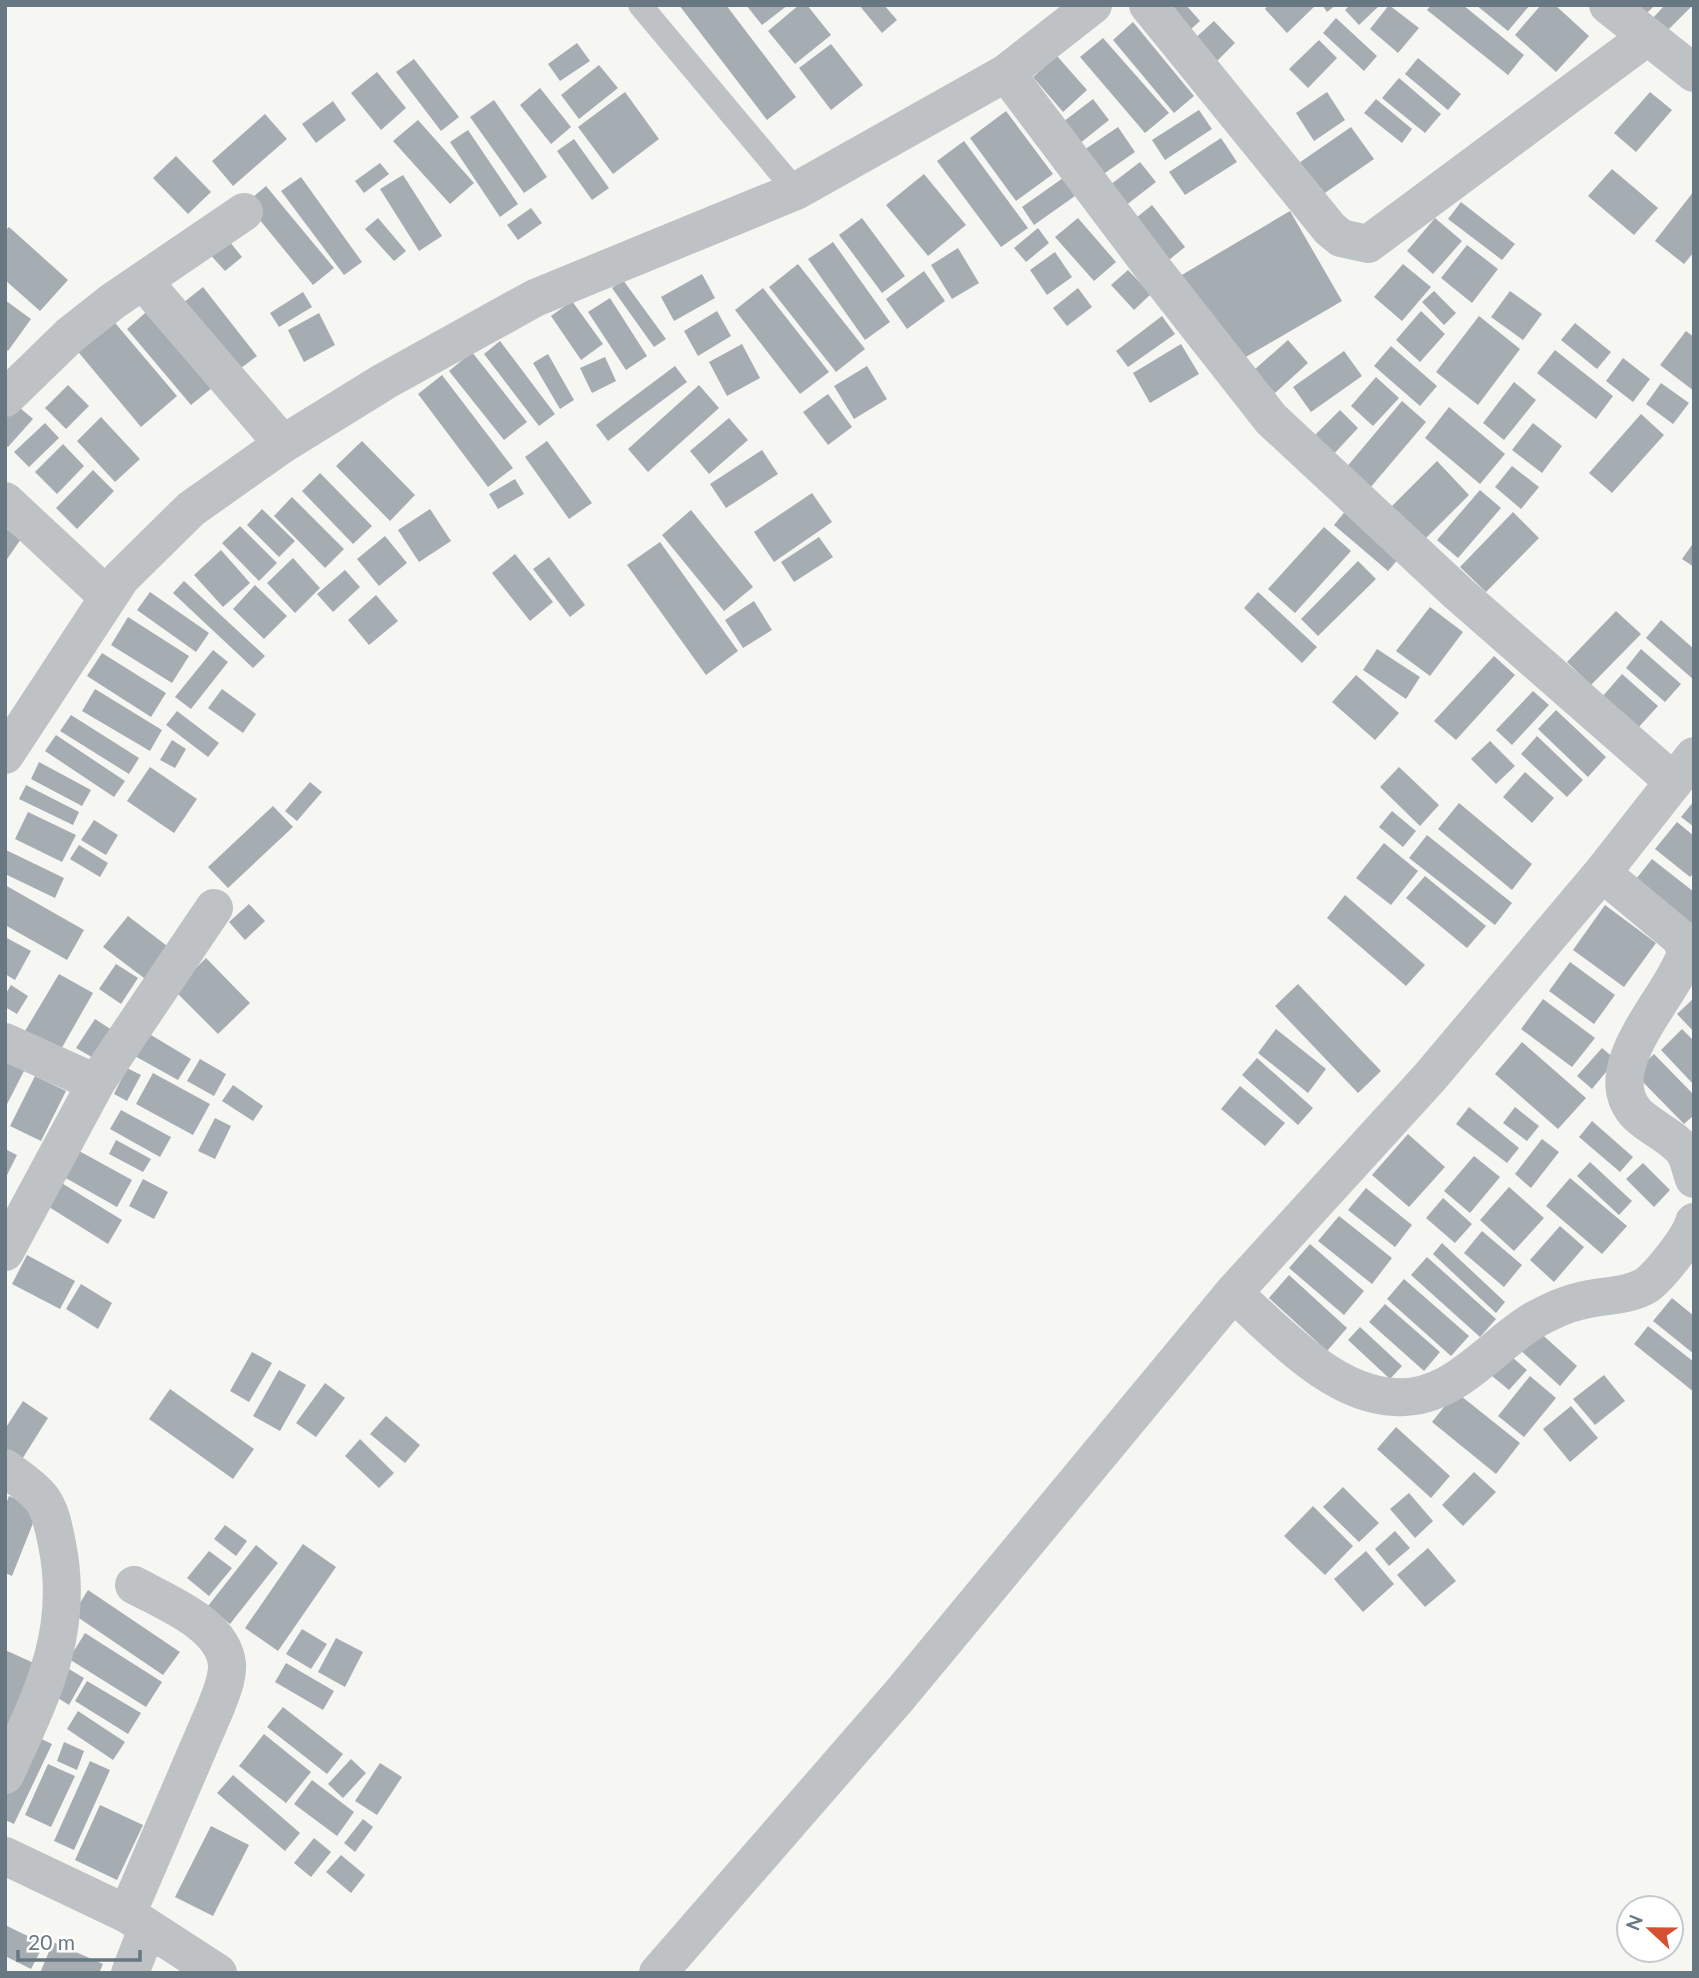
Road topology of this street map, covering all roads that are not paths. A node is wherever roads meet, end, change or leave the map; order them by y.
1 (639, 5) edge
2 (1093, 5) edge
3 (1148, 5) edge
4 (1608, 5) edge
5 (1647, 37) junction
6 (1689, 60) edge
7 (1006, 73) junction
8 (796, 191) junction
9 (244, 212) dead end
10 (143, 281) junction
11 (5, 398) edge
12 (283, 444) junction
13 (5, 501) edge
14 (107, 596) junction
15 (5, 755) edge
16 (1684, 769) edge
17 (1602, 873) junction
18 (214, 908) dead end
19 (5, 1042) edge
20 (96, 1083) junction
21 (1694, 1179) edge
22 (1694, 1222) edge
23 (5, 1252) edge
24 (1233, 1293) junction
25 (5, 1468) edge
26 (134, 1585) dead end
27 (5, 1774) edge
28 (5, 1856) edge
29 (137, 1922) junction
30 (130, 1973) edge
31 (218, 1973) edge
32 (658, 1973) edge

1 - 8 lane
2 - 7 street
3 - 5 street
4 - 5 street
5 - 6 street
7 - 8 street
7 - 16 street
8 - 12 street
9 - 10 street
10 - 11 street
10 - 12 street
12 - 14 street
13 - 14 street
14 - 15 street
16 - 17 street
17 - 21 street
17 - 24 street
18 - 20 street
19 - 20 street
20 - 23 street
22 - 24 street
24 - 32 street
25 - 27 street
26 - 29 street
28 - 29 street
29 - 30 street
29 - 31 street

